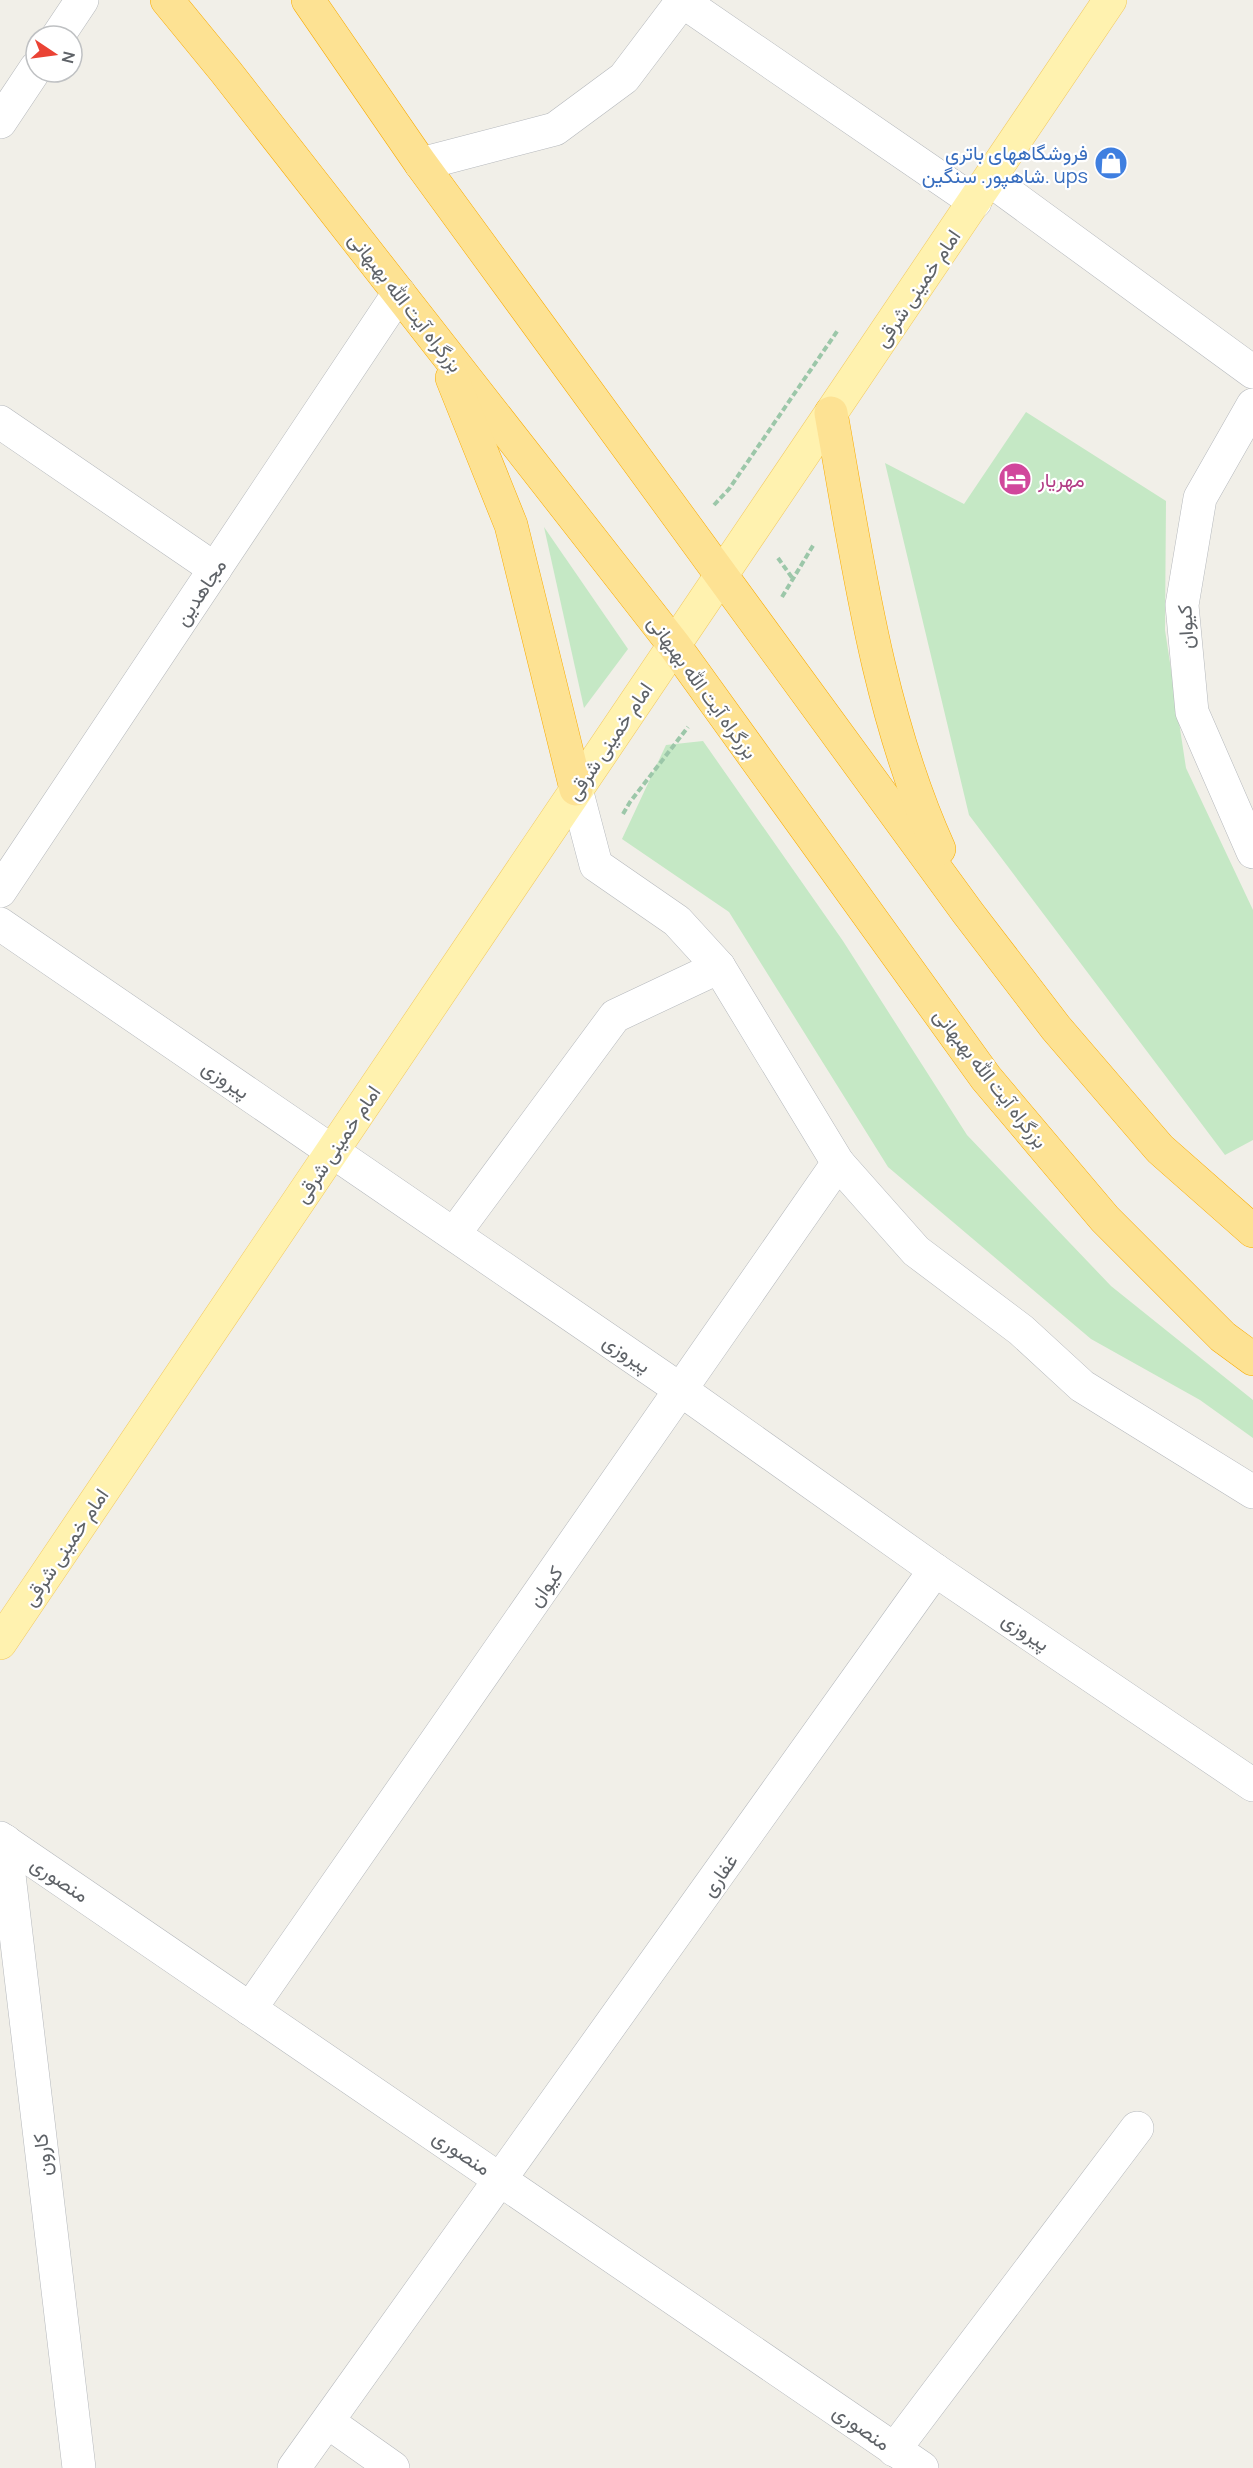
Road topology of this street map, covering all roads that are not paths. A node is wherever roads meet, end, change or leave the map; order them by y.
1 (82, 0) edge
2 (167, 0) edge
3 (308, 0) edge
4 (682, 0) edge
5 (1110, 0) edge
6 (66, 24) edge
7 (25, 84) edge
8 (0, 122) edge
9 (421, 164) junction
10 (982, 191) junction
11 (399, 293) junction
12 (438, 343) junction
13 (1253, 372) edge
14 (1253, 405) edge
15 (831, 413) junction
16 (0, 422) edge
17 (215, 569) junction
18 (722, 574) junction
19 (674, 645) junction
20 (576, 789) junction
21 (1253, 852) edge
22 (0, 891) edge
23 (968, 913) junction
24 (0, 924) edge
25 (719, 967) junction
26 (332, 1151) junction
27 (838, 1163) junction
28 (1253, 1231) edge
29 (453, 1234) junction
30 (1253, 1359) edge
31 (681, 1390) junction
32 (1253, 1492) edge
33 (935, 1570) junction
34 (0, 1643) edge
35 (1253, 1785) edge
36 (2, 1839) edge
37 (250, 2009) junction
38 (1137, 2128) dead end
39 (502, 2179) junction
40 (328, 2421) junction
41 (894, 2450) junction
42 (79, 2468) edge
43 (294, 2468) edge
44 (393, 2468) edge
45 (922, 2468) edge

1 - 6 street
2 - 11 highway, بزرگراه آیت الله بهبهانی
3 - 9 highway
4 - 9 street
4 - 10 street
5 - 10 main road, امام خمینی شرقی
7 - 8 street
9 - 18 highway
10 - 13 street
10 - 15 main road, امام خمینی شرقی
11 - 12 highway, بزرگراه آیت الله بهبهانی
11 - 17 street, مجاهدین
12 - 19 highway, بزرگراه آیت الله بهبهانی
12 - 20 highway
14 - 21 street, کیوان
15 - 18 main road, امام خمینی شرقی
15 - 23 highway
16 - 17 street
17 - 22 street, مجاهدین
18 - 19 main road, امام خمینی شرقی
18 - 23 highway
19 - 20 main road, امام خمینی شرقی
19 - 30 highway, بزرگراه آیت الله بهبهانی
20 - 25 street
20 - 26 main road, امام خمینی شرقی
23 - 28 highway
24 - 26 street, پیروزی
25 - 27 street
25 - 29 street
26 - 29 street, پیروزی
26 - 34 main road, امام خمینی شرقی
27 - 31 street, کیوان
27 - 32 street
29 - 31 street, پیروزی
31 - 33 street, پیروزی
31 - 37 street, کیوان
33 - 35 street, پیروزی
33 - 39 street, غفاری
36 - 37 street, منصوری
36 - 42 street, کارون
37 - 39 street, منصوری
38 - 41 street
39 - 40 street, غفاری
39 - 41 street, منصوری
40 - 43 street, غفاری
40 - 44 street
41 - 45 street, منصوری

